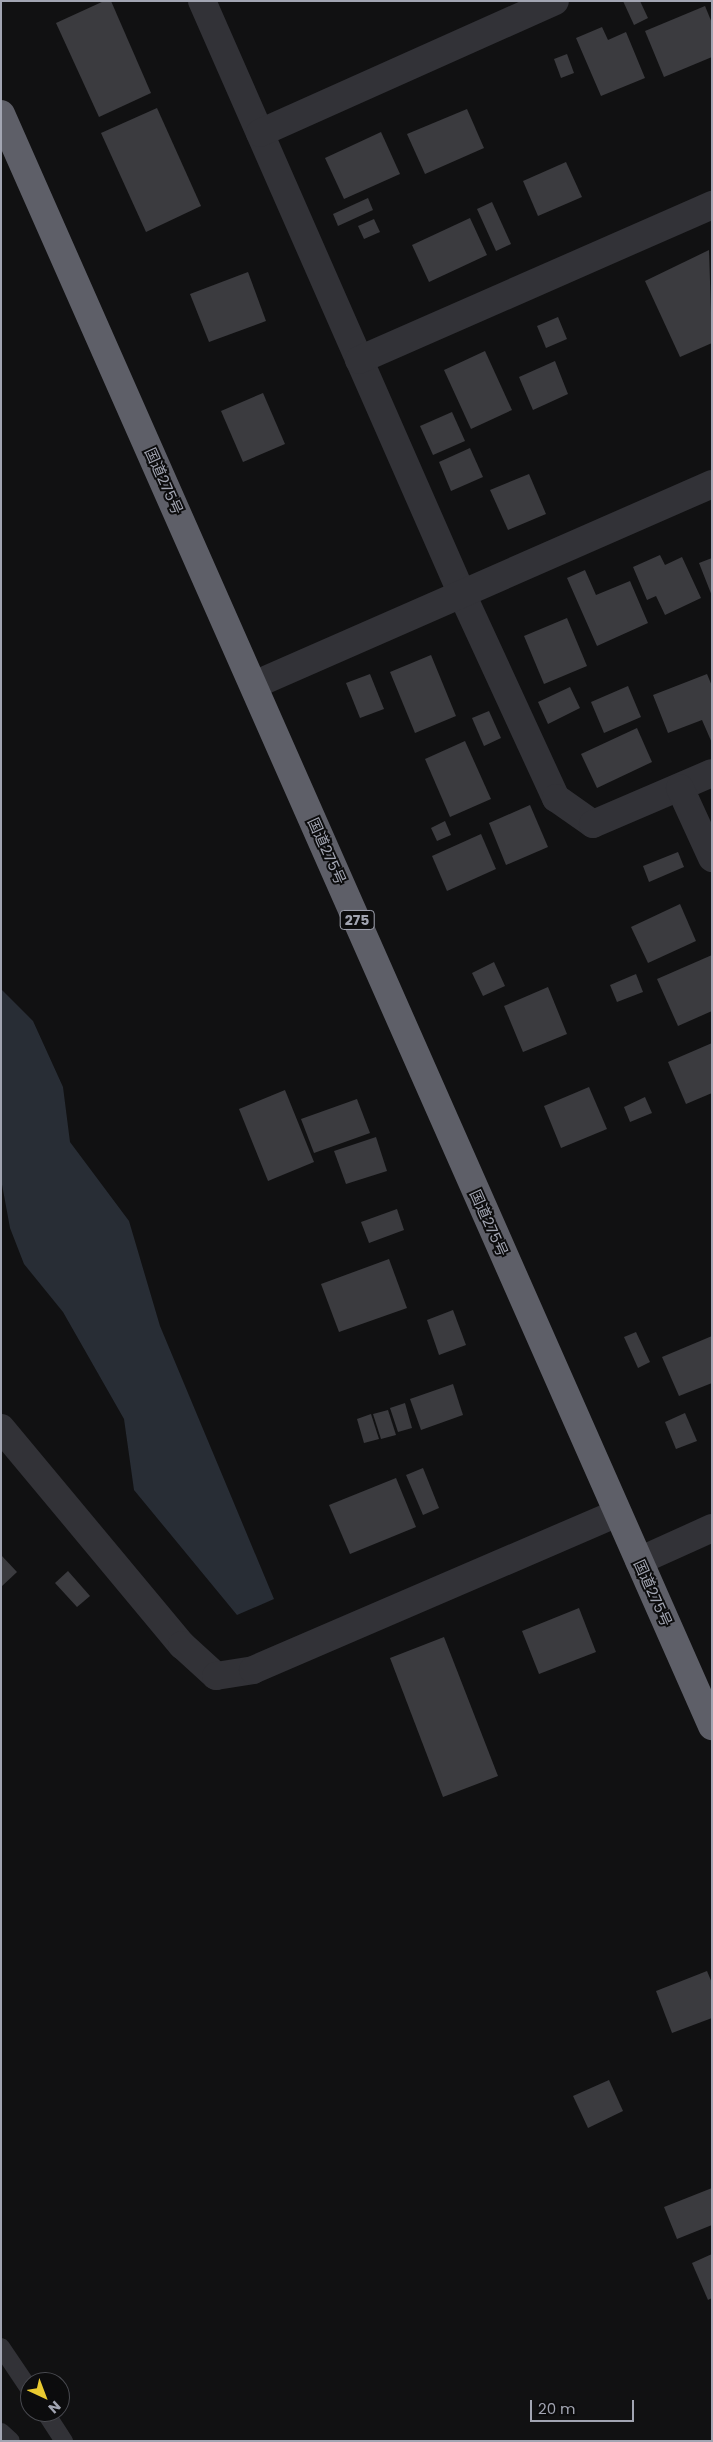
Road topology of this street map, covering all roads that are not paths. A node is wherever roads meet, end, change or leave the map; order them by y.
1 (202, 1) edge
2 (555, 1) edge
3 (1, 114) edge
4 (260, 133) junction
5 (712, 205) edge
6 (359, 360) junction
7 (712, 484) edge
8 (462, 594) junction
9 (254, 685) junction
10 (712, 773) edge
11 (680, 788) junction
12 (712, 858) edge
13 (1, 1428) edge
14 (616, 1514) junction
15 (712, 1528) edge
16 (639, 1561) junction
17 (712, 1726) edge
18 (1, 2347) edge
19 (20, 2375) edge
20 (52, 2422) edge
21 (1, 2432) edge
22 (11, 2441) edge
23 (64, 2441) edge

1 - 4 street
2 - 4 street
3 - 9 highway, 国道275号 / 275
4 - 6 street
5 - 6 street
6 - 8 street
7 - 8 street
8 - 9 street
8 - 11 street
9 - 14 highway, 国道275号 / 275
10 - 11 street
11 - 12 street
13 - 14 street
14 - 16 highway, 国道275号 / 275
15 - 16 street
16 - 17 highway, 国道275号 / 275
18 - 19 lane
20 - 23 lane
21 - 22 lane

